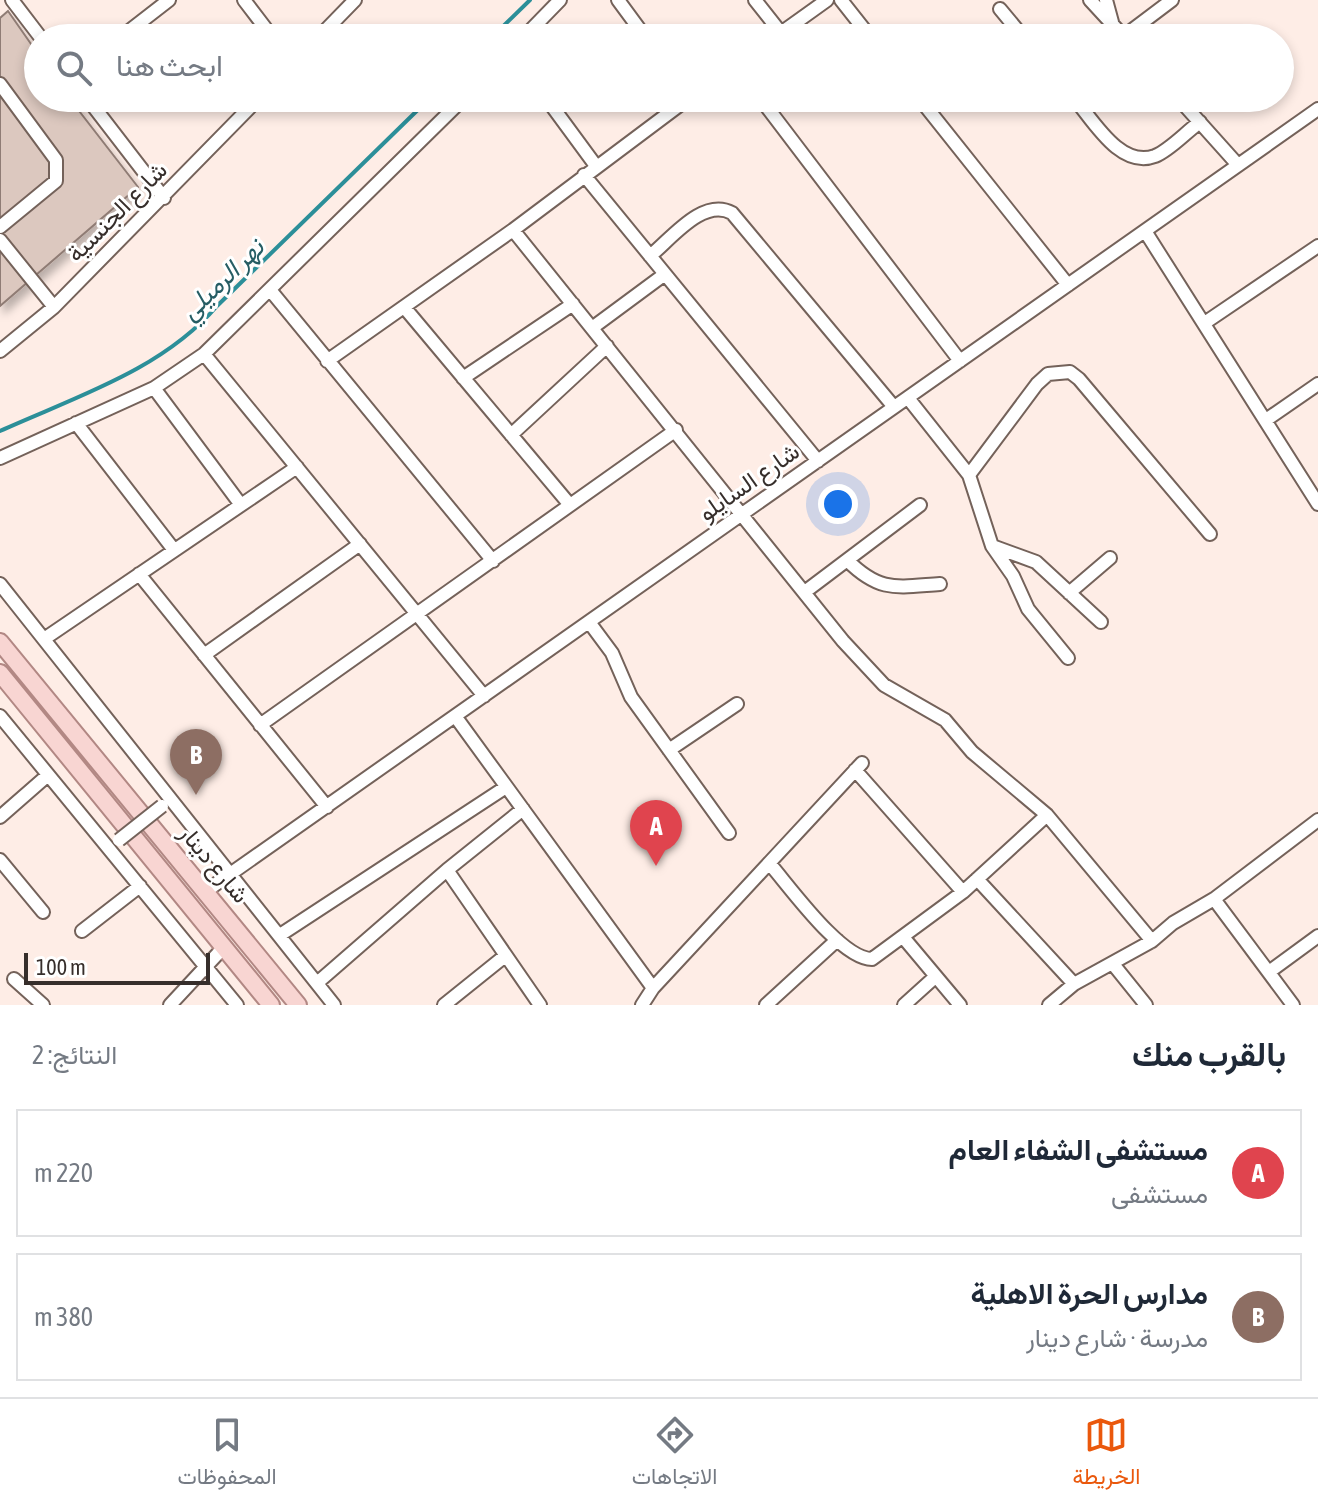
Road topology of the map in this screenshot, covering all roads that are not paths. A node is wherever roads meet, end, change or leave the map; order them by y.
1 (12, 0) edge
2 (169, 0) edge
3 (244, 0) edge
4 (355, 0) edge
5 (560, 0) edge
6 (618, 0) edge
7 (755, 0) edge
8 (827, 0) edge
9 (841, 0) edge
10 (1090, 0) edge
11 (1106, 0) edge
12 (1172, 0) edge
13 (1000, 9) dead end
14 (30, 24) edge
15 (138, 24) edge
16 (262, 24) edge
17 (336, 24) edge
18 (537, 24) edge
19 (636, 24) edge
20 (770, 24) edge
21 (794, 24) edge
22 (860, 24) edge
23 (1012, 24) edge
24 (1111, 24) edge
25 (1112, 24) edge
26 (1141, 24) edge
27 (0, 84) edge
28 (1318, 109) edge
29 (98, 112) edge
30 (246, 112) edge
31 (450, 112) edge
32 (556, 112) edge
33 (670, 112) edge
34 (771, 112) edge
35 (930, 112) edge
36 (1086, 112) edge
37 (1191, 112) edge
38 (1200, 122) junction
39 (1238, 165) junction
40 (596, 166) junction
41 (584, 175) junction
42 (164, 198) junction
43 (0, 227) edge
44 (513, 230) junction
45 (1145, 231) junction
46 (0, 240) edge
47 (1318, 246) edge
48 (650, 256) junction
49 (665, 274) junction
50 (1068, 285) junction
51 (271, 291) junction
52 (573, 304) junction
53 (54, 307) junction
54 (404, 307) junction
55 (1206, 322) junction
56 (592, 328) junction
57 (607, 346) junction
58 (0, 351) edge
59 (204, 354) junction
60 (327, 361) junction
61 (960, 361) junction
62 (463, 378) junction
63 (1318, 384) edge
64 (154, 388) junction
65 (908, 398) junction
66 (894, 407) junction
67 (1266, 420) junction
68 (76, 423) junction
69 (676, 430) junction
70 (511, 435) junction
71 (0, 458) edge
72 (818, 461) junction
73 (297, 467) junction
74 (969, 475) junction
75 (1318, 504) edge
76 (241, 505) junction
77 (570, 505) junction
78 (920, 505) dead end
79 (742, 515) junction
80 (1210, 534) dead end
81 (360, 544) junction
82 (992, 546) junction
83 (174, 550) junction
84 (1110, 558) dead end
85 (847, 560) junction
86 (493, 561) junction
87 (139, 574) junction
88 (0, 584) edge
89 (940, 584) dead end
90 (806, 591) junction
91 (1069, 593) junction
92 (418, 615) junction
93 (589, 622) junction
94 (1101, 622) dead end
95 (44, 639) junction
96 (0, 642) edge
97 (204, 655) junction
98 (1068, 658) dead end
99 (1, 678) edge
100 (484, 696) junction
101 (737, 704) dead end
102 (0, 716) edge
103 (455, 716) junction
104 (260, 725) junction
105 (669, 750) junction
106 (48, 775) junction
107 (506, 787) junction
108 (162, 806) dead end
109 (327, 807) junction
110 (523, 809) junction
111 (1047, 815) junction
112 (0, 817) edge
113 (1318, 820) edge
114 (729, 833) dead end
115 (119, 840) dead end
116 (0, 860) edge
117 (769, 863) junction
118 (447, 870) junction
119 (232, 873) junction
120 (977, 879) junction
121 (140, 886) junction
122 (206, 891) junction
123 (963, 892) junction
124 (1214, 899) junction
125 (43, 912) dead end
126 (82, 931) dead end
127 (280, 935) junction
128 (1318, 936) edge
129 (903, 937) junction
130 (837, 940) junction
131 (1152, 941) junction
132 (224, 947) junction
133 (505, 956) junction
134 (1113, 964) junction
135 (206, 967) junction
136 (1269, 972) junction
137 (935, 977) junction
138 (14, 979) dead end
139 (317, 983) junction
140 (1074, 984) junction
141 (653, 988) junction
142 (43, 1005) edge
143 (170, 1005) edge
144 (237, 1005) edge
145 (271, 1005) edge
146 (298, 1005) edge
147 (334, 1005) edge
148 (444, 1005) edge
149 (540, 1005) edge
150 (642, 1005) edge
151 (766, 1005) edge
152 (904, 1005) edge
153 (960, 1005) edge
154 (1049, 1005) edge
155 (1146, 1005) edge
156 (1293, 1005) edge

1 - 14 street
2 - 15 street
3 - 16 street
4 - 17 street
5 - 18 street
6 - 19 street
7 - 20 street
8 - 21 street
9 - 22 street
10 - 24 street
11 - 25 street
12 - 26 street
13 - 23 street
27 - 43 street
28 - 39 street, شارع السايلو
29 - 42 street
30 - 42 street, شارع الجنسية
31 - 51 street
32 - 40 street
33 - 40 street
34 - 61 street
35 - 50 street
36 - 38 street
37 - 38 street
38 - 39 street
39 - 45 street, شارع السايلو
40 - 41 street
41 - 44 street
41 - 48 street
42 - 53 street, شارع الجنسية
44 - 52 street
44 - 54 street
45 - 50 street, شارع السايلو
45 - 55 street
46 - 53 street
47 - 55 street
48 - 49 street
48 - 66 street
49 - 56 street
49 - 72 street
50 - 61 street, شارع السايلو
51 - 59 street
51 - 60 street
52 - 56 street
52 - 62 street
53 - 58 street, شارع الجنسية
54 - 60 street
54 - 62 street
55 - 67 street
56 - 57 street
57 - 69 street
57 - 70 street
59 - 64 street
59 - 73 street
60 - 86 street
61 - 65 street, شارع السايلو
62 - 70 street
63 - 67 street
64 - 68 street
64 - 76 street
65 - 66 street, شارع السايلو
65 - 74 street
66 - 72 street, شارع السايلو
67 - 75 street
68 - 71 street
68 - 83 street
69 - 77 street
69 - 79 street
70 - 77 street
72 - 79 street, شارع السايلو
73 - 76 street
73 - 81 street
74 - 80 street
74 - 82 street
76 - 83 street
77 - 86 street
78 - 85 street
79 - 90 street
79 - 93 street, شارع السايلو
81 - 92 street
81 - 97 street
82 - 91 street
82 - 98 street
83 - 87 street
84 - 91 street
85 - 89 street
85 - 90 street
86 - 92 street
87 - 95 street
87 - 97 street
88 - 95 street
90 - 111 street
91 - 94 street
92 - 100 street
92 - 104 street
93 - 100 street, شارع السايلو
93 - 105 street
95 - 119 street
96 - 122 main road, شارع دينار
97 - 104 street
99 - 132 main road, شارع دينار
100 - 103 street, شارع السايلو
101 - 105 street
102 - 106 street
103 - 107 street
103 - 109 street, شارع السايلو
104 - 109 street
105 - 114 street
106 - 112 street
106 - 121 street
107 - 110 street
107 - 127 street
108 - 115 street, bridge
109 - 119 street, شارع السايلو
110 - 118 street
110 - 141 street
111 - 120 street
111 - 131 street
113 - 124 street
116 - 125 street
117 - 123 street
117 - 130 street
117 - 141 street
118 - 133 street
118 - 139 street
119 - 122 street, شارع السايلو
119 - 127 street
120 - 123 street
120 - 140 street
121 - 126 street
121 - 135 street
122 - 146 main road, شارع دينار
123 - 129 street
124 - 131 street
124 - 136 street
127 - 139 street
128 - 136 street
129 - 130 street
129 - 137 street
130 - 151 street
131 - 134 street
132 - 135 street
132 - 145 main road, شارع دينار
133 - 148 street
133 - 149 street
134 - 140 street
134 - 155 street
135 - 143 street
135 - 144 street
136 - 156 street
137 - 152 street
137 - 153 street
138 - 142 street
139 - 147 street
140 - 154 street
141 - 150 street

